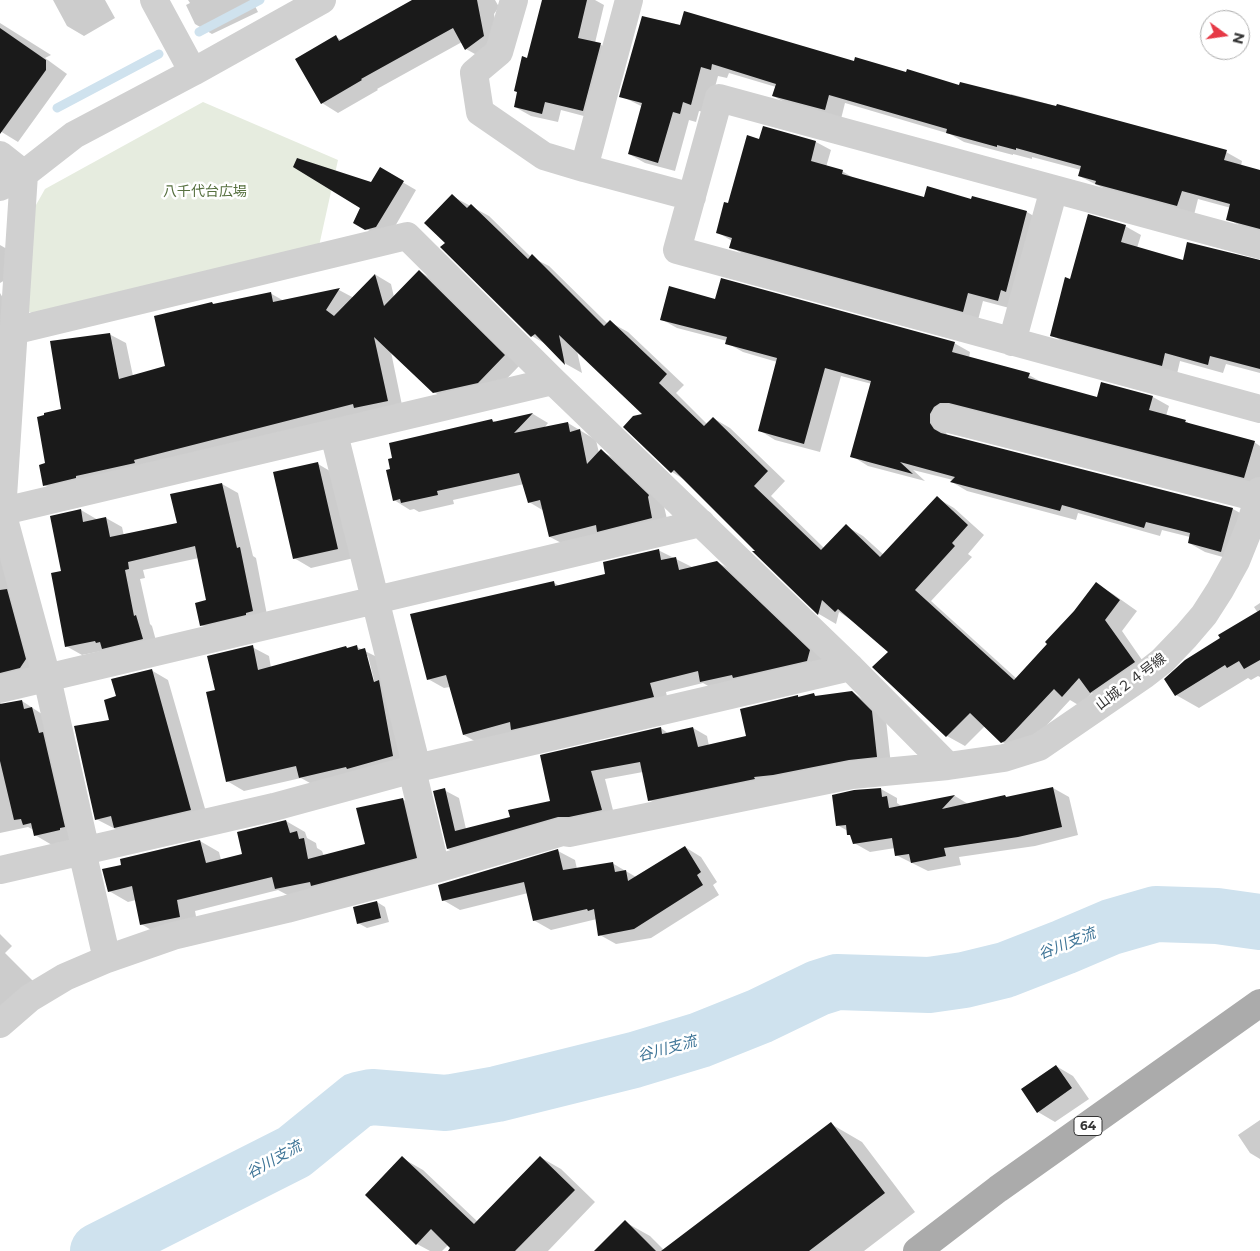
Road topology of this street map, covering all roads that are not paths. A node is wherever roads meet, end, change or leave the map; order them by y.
1 (154, 0) edge
2 (322, 0) edge
3 (514, 0) edge
4 (629, 0) edge
5 (193, 72) junction
6 (0, 155) edge
7 (584, 168) junction
8 (24, 174) junction
9 (0, 187) edge
10 (1054, 189) junction
11 (692, 197) junction
12 (1260, 245) edge
13 (13, 331) junction
14 (1012, 342) junction
15 (552, 381) junction
16 (4, 400) edge
17 (1260, 408) edge
18 (944, 418) dead end
19 (334, 434) junction
20 (1259, 495) edge
21 (1, 512) edge
22 (701, 523) junction
23 (375, 601) junction
24 (850, 667) junction
25 (47, 678) junction
26 (0, 689) edge
27 (948, 766) junction
28 (414, 769) junction
29 (84, 851) junction
30 (436, 869) junction
31 (2, 872) edge
32 (108, 959) junction
33 (1260, 1003) edge
34 (0, 1024) edge
35 (917, 1251) edge

1 - 5 street
2 - 5 street
3 - 7 street
4 - 7 street
5 - 8 street
6 - 8 street
7 - 11 street
8 - 9 street
8 - 13 street
10 - 11 street
10 - 12 street
10 - 14 street
11 - 14 street
13 - 15 street
13 - 16 street
14 - 17 street
15 - 19 street
15 - 22 street
16 - 21 street
18 - 20 street
19 - 21 street
19 - 23 street
20 - 27 street, 山城２４号線
21 - 25 street
22 - 23 street
22 - 24 street
23 - 25 street
23 - 28 street
24 - 27 street
24 - 28 street
25 - 26 street
25 - 29 street
27 - 30 street, 山城２４号線
28 - 29 street
28 - 30 street
29 - 31 street
29 - 32 street
30 - 32 street, 山城２４号線
32 - 34 street, 山城２４号線
33 - 35 main road, 64

